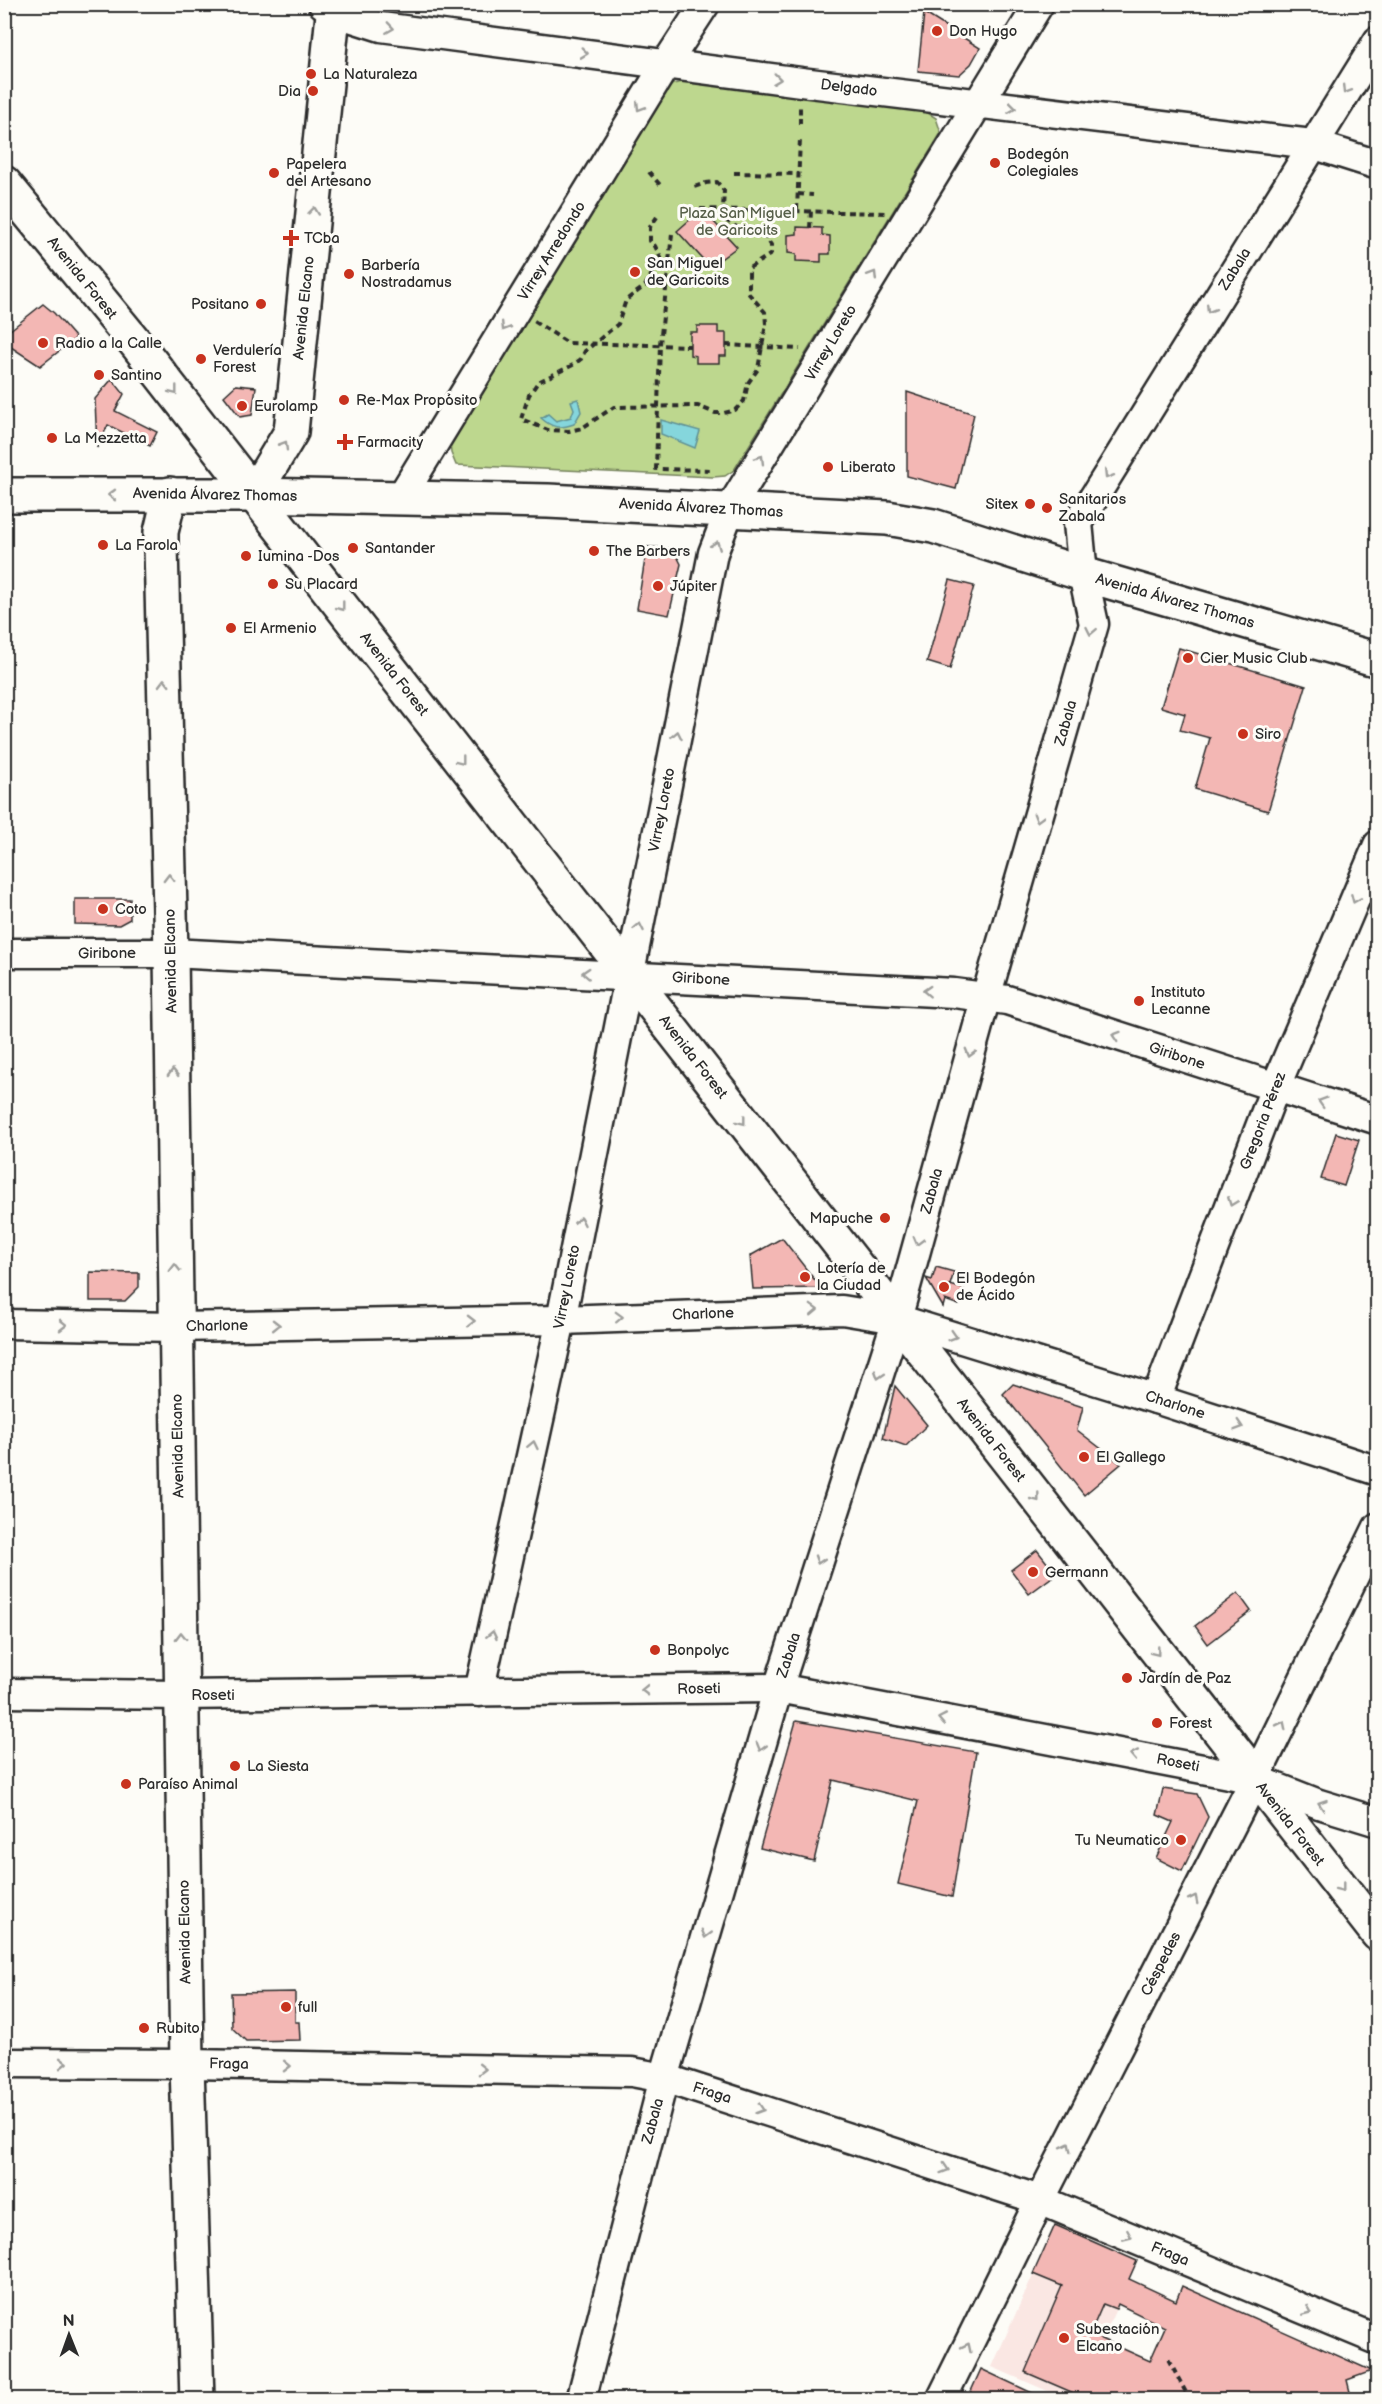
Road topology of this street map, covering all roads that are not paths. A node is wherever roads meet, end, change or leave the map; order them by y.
1 (705, 4) edge
2 (1039, 4) edge
3 (336, 6) edge
4 (1377, 41) edge
5 (666, 64) junction
6 (977, 103) junction
7 (1312, 144) junction
8 (1377, 165) edge
9 (4, 183) edge
10 (170, 494) junction
11 (4, 495) edge
12 (254, 495) junction
13 (400, 499) junction
14 (730, 509) junction
15 (1083, 574) junction
16 (1377, 660) edge
17 (1377, 845) edge
18 (171, 953) junction
19 (4, 954) edge
20 (629, 975) junction
21 (986, 997) junction
22 (1275, 1088) junction
23 (1377, 1120) edge
24 (897, 1319) junction
25 (561, 1320) junction
26 (4, 1324) edge
27 (176, 1327) junction
28 (1156, 1399) junction
29 (1377, 1471) edge
30 (1377, 1527) edge
31 (778, 1688) junction
32 (479, 1692) junction
33 (4, 1693) edge
34 (182, 1695) junction
35 (1255, 1779) junction
36 (1377, 1822) edge
37 (1377, 1934) edge
38 (4, 2063) edge
39 (187, 2064) junction
40 (664, 2078) junction
41 (1040, 2200) junction
42 (1377, 2340) edge
43 (197, 2400) edge
44 (580, 2400) edge
45 (941, 2400) edge

1 - 5 street, Virrey Arredondo
2 - 6 street, Virrey Loreto
3 -> 5 street, Delgado
12 -> 3 main road, Avenida Elcano
4 -> 7 street, Zabala
5 -> 6 street, Delgado
5 -> 13 street, Virrey Arredondo
6 -> 7 street, Delgado
14 -> 6 street, Virrey Loreto
7 - 8 street, Delgado
7 -> 15 street, Zabala
9 -> 12 main road, Avenida Forest
10 -> 11 main road, Avenida Álvarez Thomas
10 - 12 main road, Avenida Álvarez Thomas
18 -> 10 main road, Avenida Elcano
12 - 13 main road, Avenida Álvarez Thomas
12 -> 20 main road, Avenida Forest
13 - 14 main road, Avenida Álvarez Thomas
14 - 15 main road, Avenida Álvarez Thomas
20 -> 14 street, Virrey Loreto
15 - 16 main road, Avenida Álvarez Thomas
15 -> 21 street, Zabala
17 -> 22 street, Gregoria Pérez
18 - 19 street, Giribone
20 -> 18 street, Giribone
27 -> 18 main road, Avenida Elcano
21 -> 20 street, Giribone
20 -> 24 main road, Avenida Forest
25 -> 20 street, Virrey Loreto
22 -> 21 street, Giribone
21 -> 24 street, Zabala
23 -> 22 street, Giribone
22 -> 28 street, Gregoria Pérez
25 -> 24 street, Charlone
24 -> 28 street, Charlone
24 -> 31 street, Zabala
24 -> 35 main road, Avenida Forest
27 -> 25 street, Charlone
32 -> 25 street, Virrey Loreto
26 -> 27 street, Charlone
34 -> 27 main road, Avenida Elcano
28 -> 29 street, Charlone
35 -> 30 street, Céspedes
31 -> 32 street, Roseti
35 -> 31 street, Roseti
31 -> 40 street, Zabala
32 - 34 street, Roseti
33 - 34 street, Roseti
34 - 39 main road, Avenida Elcano
36 -> 35 street, Roseti
35 -> 37 main road, Avenida Forest
41 -> 35 street, Céspedes
38 -> 39 street, Fraga
39 -> 40 street, Fraga
39 - 43 main road, Avenida Elcano
40 -> 41 street, Fraga
40 - 44 street, Zabala
41 -> 42 street, Fraga
45 -> 41 street, Céspedes

